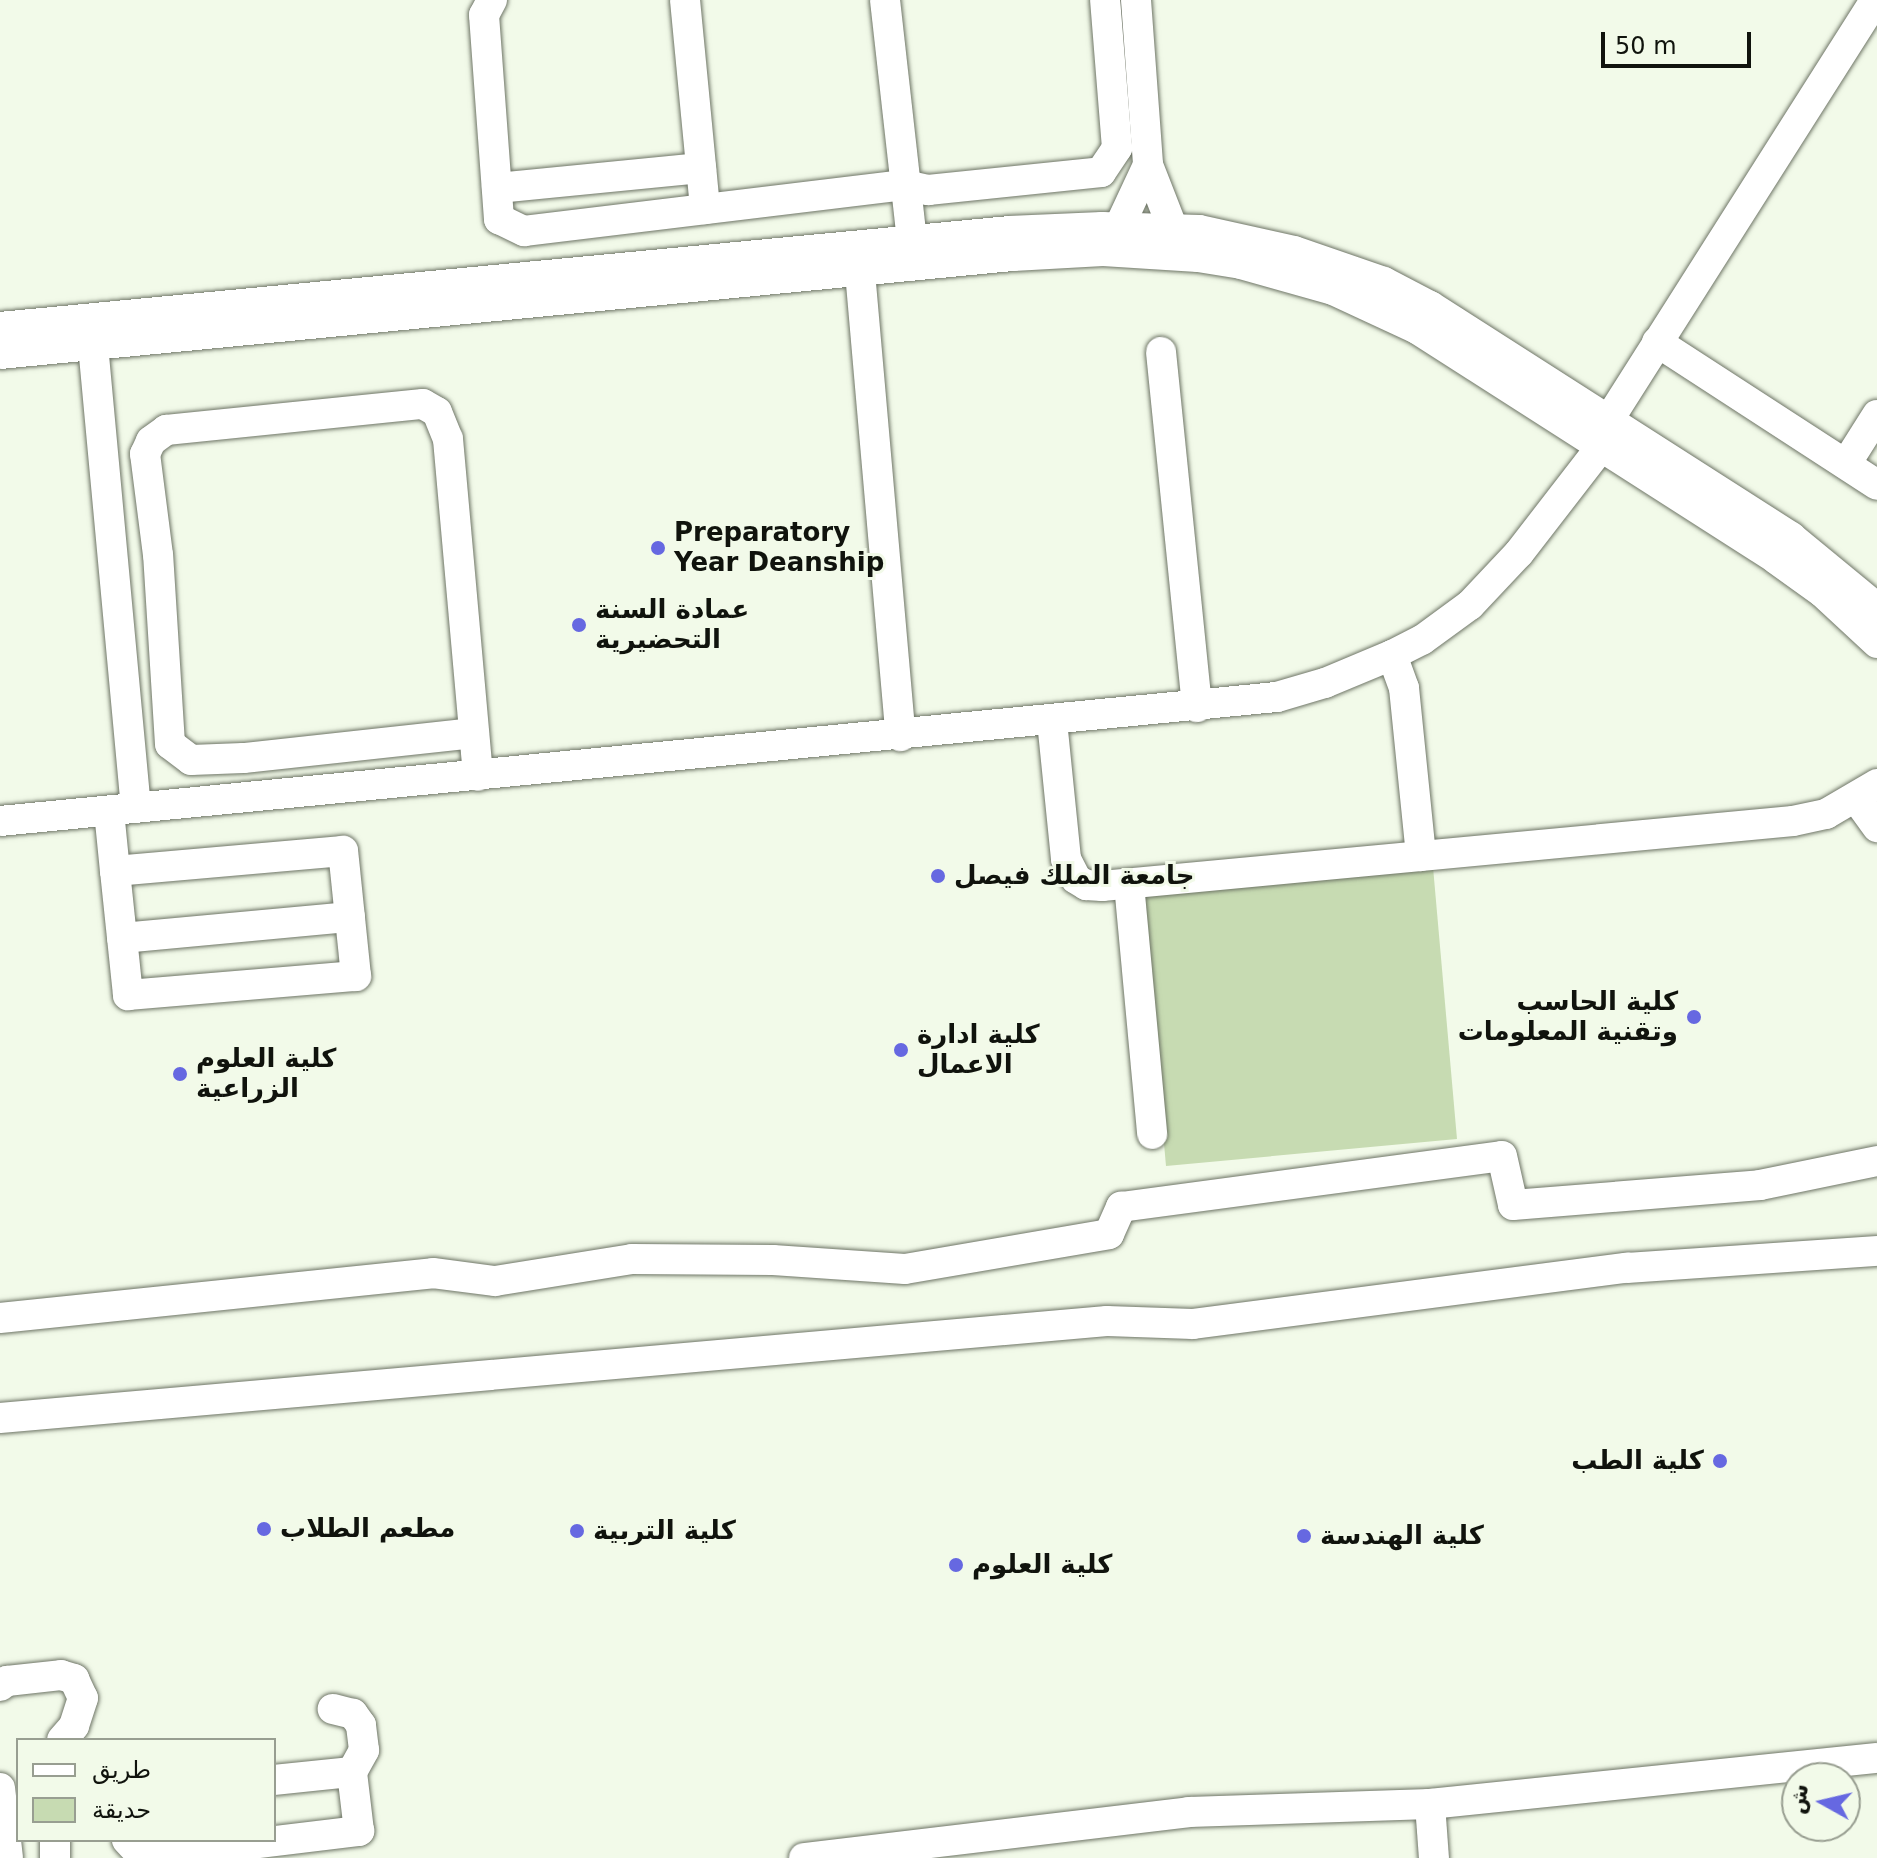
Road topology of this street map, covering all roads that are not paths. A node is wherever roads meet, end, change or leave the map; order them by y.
1 (492, 0) edge
2 (685, 0) edge
3 (885, 0) edge
4 (1105, 0) edge
5 (1136, 0) edge
6 (1875, 0) edge
7 (1148, 165) junction
8 (701, 168) junction
9 (906, 185) junction
10 (497, 188) junction
11 (705, 209) junction
12 (1119, 227) junction
13 (1173, 229) junction
14 (912, 241) junction
15 (860, 272) junction
16 (0, 327) edge
17 (1657, 342) junction
18 (93, 345) junction
19 (1161, 352) dead end
20 (0, 354) edge
21 (1877, 415) edge
22 (1605, 434) junction
23 (1846, 464) junction
24 (1877, 485) edge
25 (1877, 608) edge
26 (1877, 643) edge
27 (1392, 655) junction
28 (1197, 707) junction
29 (1052, 721) junction
30 (474, 733) junction
31 (901, 736) junction
32 (478, 776) junction
33 (1866, 791) edge
34 (123, 810) junction
35 (0, 821) edge
36 (1877, 827) edge
37 (1421, 856) junction
38 (115, 871) junction
39 (1129, 884) junction
40 (350, 917) junction
41 (122, 938) junction
42 (1152, 1134) dead end
43 (1877, 1161) edge
44 (1877, 1251) edge
45 (0, 1318) edge
46 (0, 1418) edge
47 (0, 1686) edge
48 (333, 1709) dead end
49 (64, 1738) edge
50 (1877, 1758) edge
51 (352, 1772) junction
52 (276, 1780) edge
53 (5, 1799) edge
54 (1430, 1804) junction
55 (276, 1841) edge
56 (129, 1842) edge
57 (268, 1842) edge
58 (8, 1858) edge
59 (804, 1858) edge
60 (1434, 1858) edge

1 - 10 street
2 - 8 street
3 - 9 street
4 - 9 street
5 - 7 street
6 - 17 street
7 - 12 street
7 - 13 street
8 - 10 street
8 - 11 street
9 - 11 street
9 - 14 street
10 - 11 street
12 - 13 street
12 - 14 street
13 - 22 street
14 - 16 street
15 - 18 street
15 - 22 street
15 - 31 street
17 - 22 street
17 - 23 street
18 - 20 street
18 - 34 street
19 - 28 street
21 - 23 street
22 - 25 street
22 - 26 street
22 - 27 street
23 - 24 street
27 - 28 street
27 - 37 street
28 - 29 street
29 - 31 street
29 - 39 street
30 - 30 street
30 - 32 street
31 - 32 street
32 - 34 street
33 - 36 street
33 - 37 street
34 - 35 street
34 - 38 street
37 - 39 street
38 - 40 street
38 - 41 street
39 - 42 street
40 - 41 street
40 - 41 street
43 - 45 street
44 - 46 street
47 - 49 street
48 - 51 street
50 - 54 street
51 - 52 street
51 - 55 street
53 - 58 street
54 - 59 street
54 - 60 street
56 - 57 street

